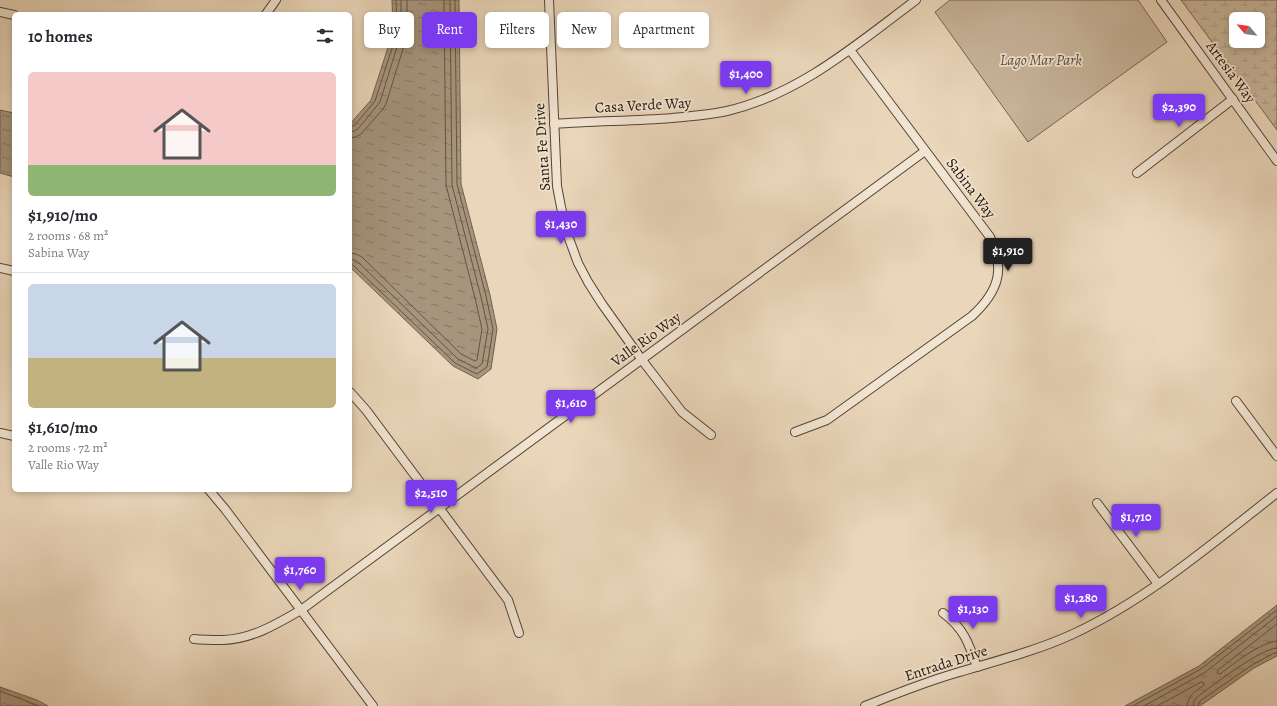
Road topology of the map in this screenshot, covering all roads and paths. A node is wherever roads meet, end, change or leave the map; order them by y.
1 (276, 0) edge
2 (549, 0) edge
3 (916, 0) edge
4 (1161, 0) edge
5 (0, 12) edge
6 (267, 12) edge
7 (12, 15) edge
8 (850, 50) junction
9 (1233, 99) junction
10 (554, 124) junction
11 (925, 151) junction
12 (1277, 161) edge
13 (1137, 173) dead end
14 (0, 268) edge
15 (12, 271) edge
16 (642, 360) junction
17 (352, 394) edge
18 (1236, 401) dead end
19 (795, 432) dead end
20 (0, 433) edge
21 (711, 435) dead end
22 (12, 436) edge
23 (1277, 456) edge
24 (211, 492) edge
25 (1277, 493) edge
26 (1097, 503) dead end
27 (439, 508) junction
28 (1158, 584) junction
29 (301, 610) junction
30 (943, 613) dead end
31 (519, 633) dead end
32 (194, 639) dead end
33 (977, 667) junction
34 (373, 706) edge
35 (865, 706) edge

1 - 6 street
2 - 10 street, Santa Fe Drive
3 - 8 street, Casa Verde Way
4 - 9 street, Artesia Way
5 - 7 street
8 - 10 street, Casa Verde Way
8 - 11 street, Sabina Way
9 - 12 street, Artesia Way
9 - 13 street
10 - 16 street, Santa Fe Drive
11 - 16 street, Valle Rio Way
11 - 19 street, Sabina Way
14 - 15 street
16 - 21 street, Santa Fe Drive
16 - 27 street, Valle Rio Way
17 - 27 street
18 - 23 street
20 - 22 street
24 - 29 street
25 - 28 street, Entrada Drive
26 - 28 street
27 - 29 street, Valle Rio Way
27 - 31 street
28 - 33 street, Entrada Drive
29 - 32 street, Valle Rio Way
29 - 34 street
30 - 33 street
33 - 35 street, Entrada Drive

